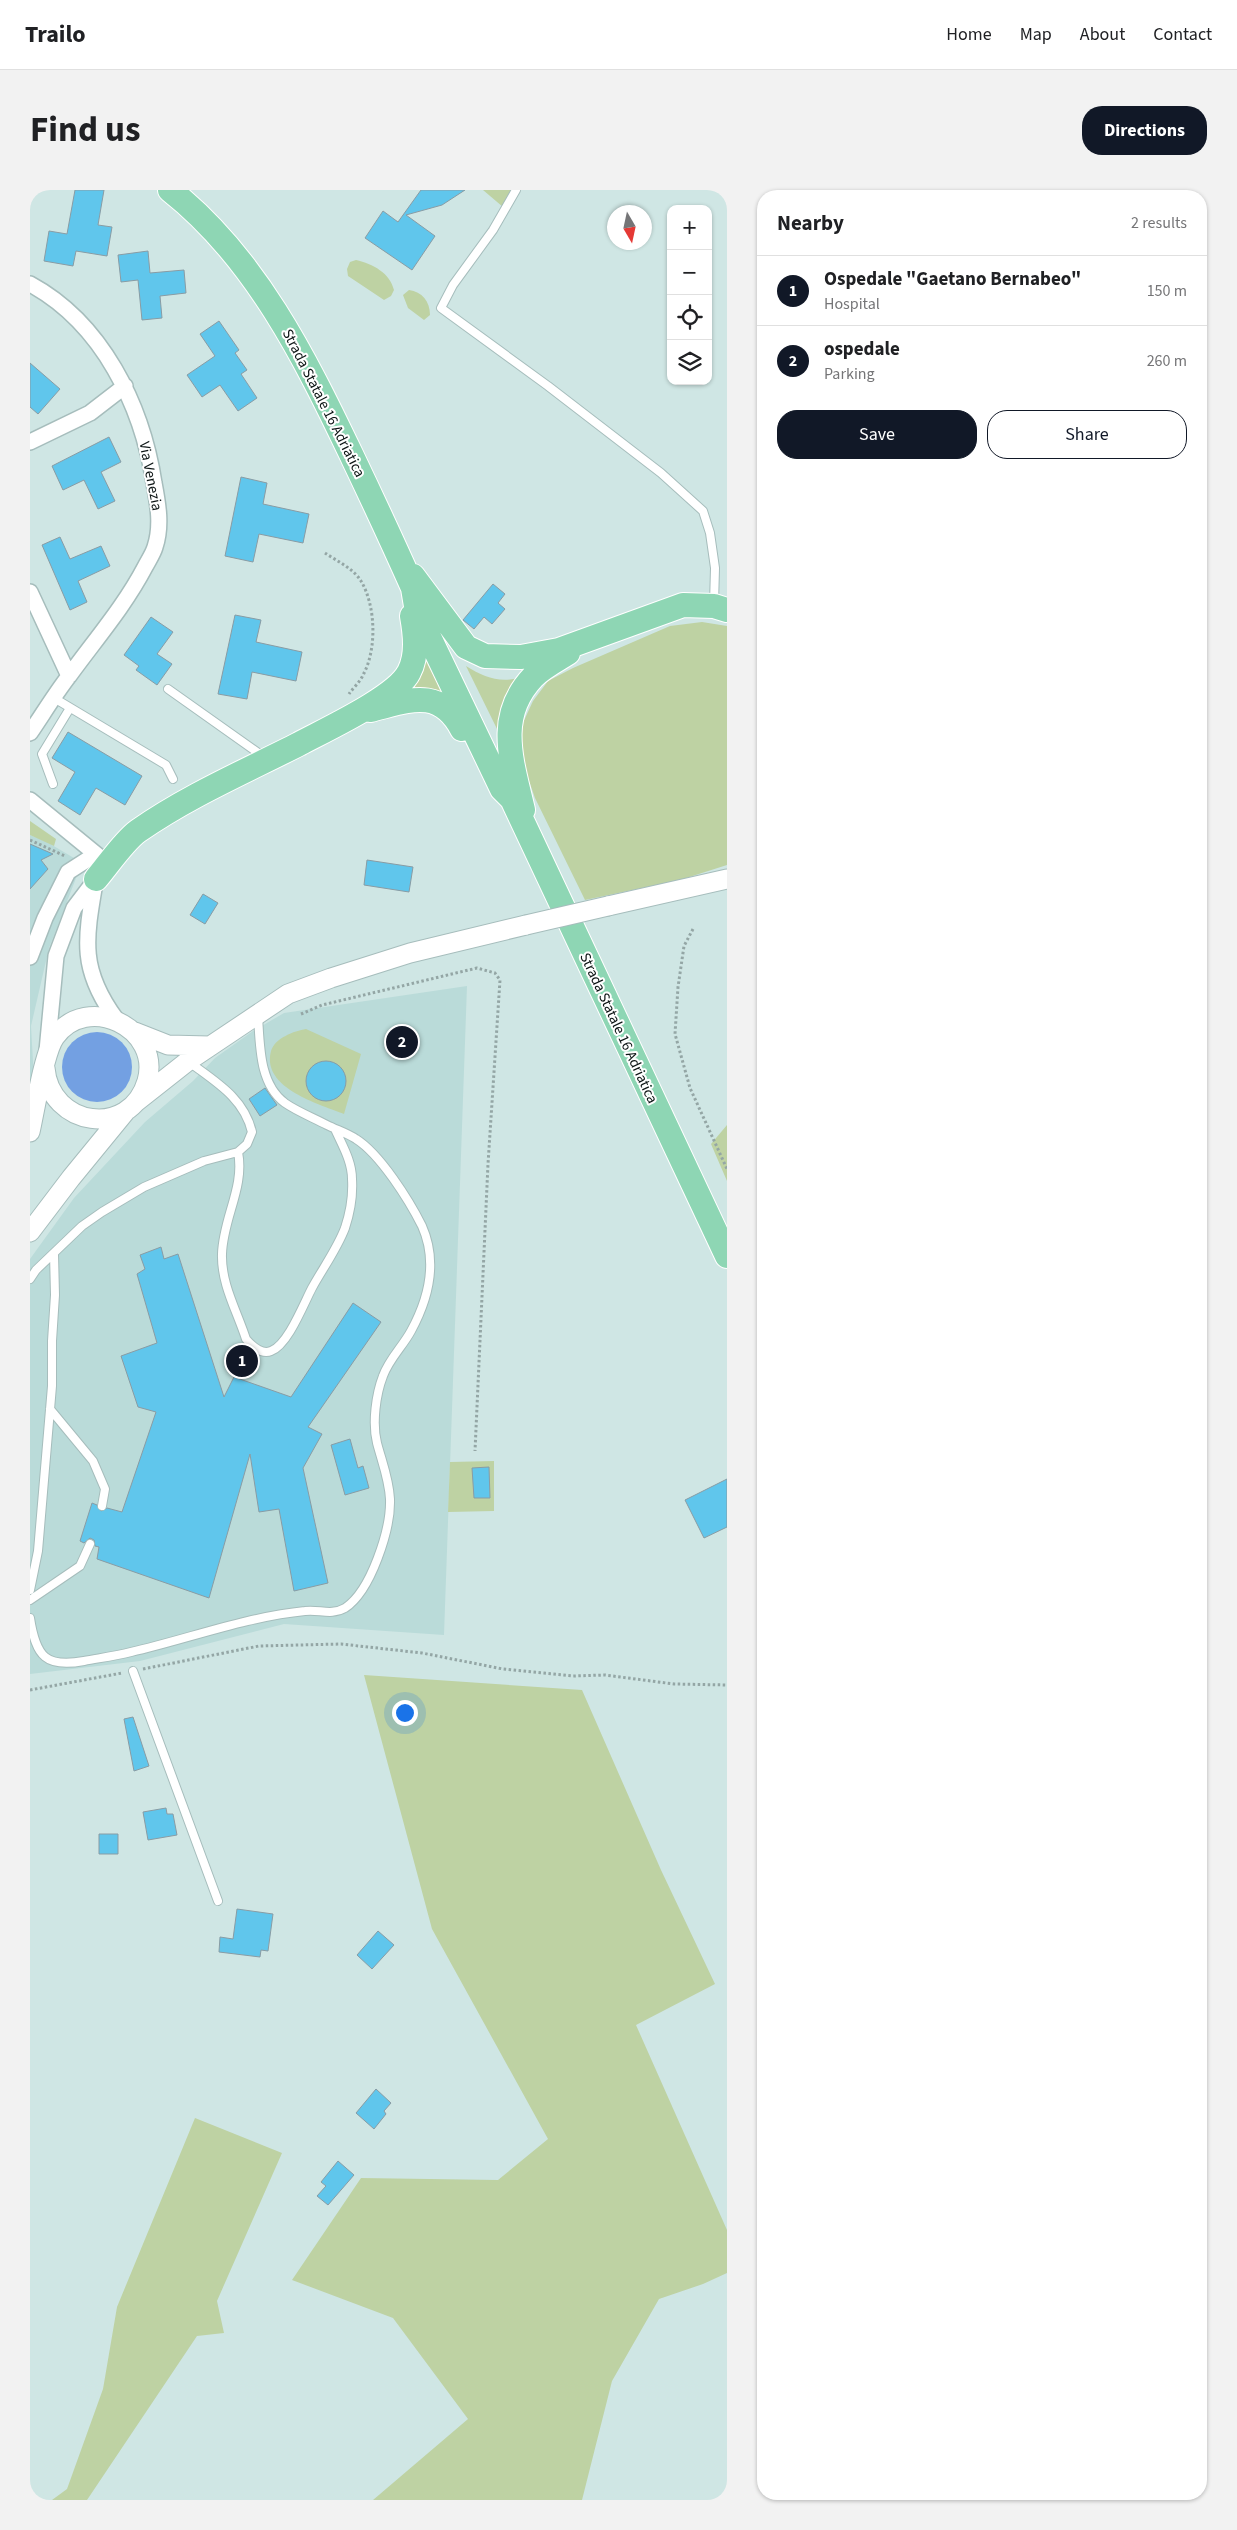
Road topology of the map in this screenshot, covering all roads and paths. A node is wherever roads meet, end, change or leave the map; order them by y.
1 (170, 190) edge
2 (516, 190) edge
3 (30, 284) edge
4 (125, 386) junction
5 (30, 442) edge
6 (325, 553) dead end
7 (400, 558) junction
8 (30, 592) edge
9 (720, 608) edge
10 (582, 644) junction
11 (69, 676) junction
12 (168, 689) dead end
13 (54, 698) junction
14 (354, 704) junction
15 (70, 708) junction
16 (30, 733) edge
17 (268, 760) junction
18 (173, 779) dead end
19 (53, 784) dead end
20 (30, 800) edge
21 (530, 838) junction
22 (30, 840) edge
23 (94, 866) junction
24 (727, 879) edge
25 (693, 929) dead end
26 (30, 957) edge
27 (258, 1013) junction
28 (301, 1014) dead end
29 (116, 1020) junction
30 (135, 1032) junction
31 (209, 1046) junction
32 (188, 1061) junction
33 (46, 1063) junction
34 (132, 1106) junction
35 (335, 1129) junction
36 (30, 1132) edge
37 (238, 1152) junction
38 (727, 1170) edge
39 (30, 1232) edge
40 (54, 1254) junction
41 (727, 1256) edge
42 (30, 1279) edge
43 (50, 1409) junction
44 (475, 1451) dead end
45 (102, 1506) dead end
46 (90, 1544) dead end
47 (30, 1590) edge
48 (30, 1600) edge
49 (30, 1618) edge
50 (133, 1671) junction
51 (727, 1685) edge
52 (30, 1690) edge
53 (218, 1901) dead end

1 - 7 main road, Strada Statale 16 Adriatica
2 - 9 lane
3 - 4 street, Via Venezia
4 - 5 street
4 - 11 street, Via Venezia
6 - 14 path
7 - 10 main road
7 - 14 main road
7 - 21 main road, Strada Statale 16 Adriatica
8 - 11 street
9 - 10 main road
10 - 21 main road
11 - 13 street, Via Venezia
12 - 17 lane
13 - 15 lane
13 - 16 street, Via Venezia
14 - 17 main road
14 - 21 main road
15 - 18 lane
15 - 19 lane
17 - 23 main road
20 - 23 street
21 - 41 main road, Strada Statale 16 Adriatica
22 - 23 path
23 - 26 street
23 - 29 street
23 - 33 street
24 - 27 street, bridge
25 - 38 path
27 - 31 street
27 - 35 lane
28 - 44 path
29 - 30 street
29 - 33 street
30 - 31 street
30 - 34 street
31 - 32 street
32 - 34 street
32 - 37 lane
33 - 34 street
33 - 36 street
34 - 39 street
35 - 37 lane
35 - 49 lane
37 - 40 lane
40 - 42 lane
40 - 43 lane
43 - 45 lane
43 - 47 lane
46 - 48 lane
50 - 51 path
50 - 52 path
50 - 53 lane

